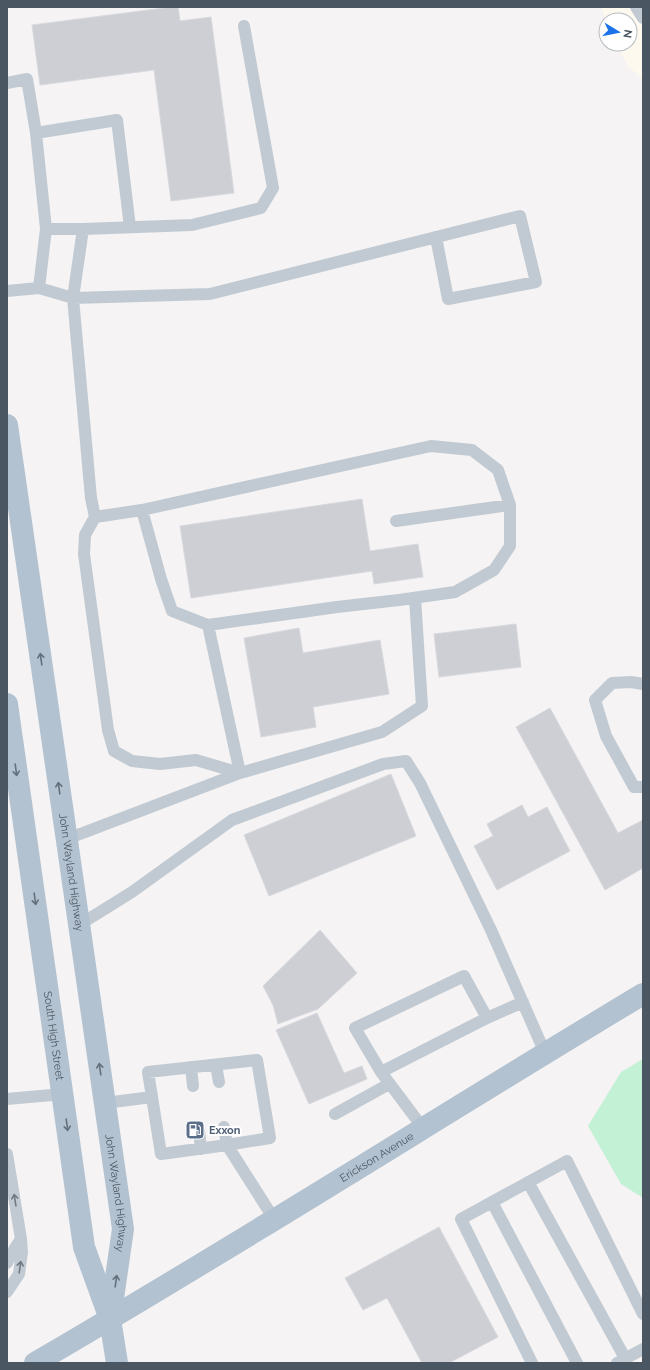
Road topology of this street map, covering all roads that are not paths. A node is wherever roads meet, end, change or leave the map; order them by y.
1 (636, 7) edge
2 (643, 18) edge
3 (244, 26) dead end
4 (7, 83) edge
5 (36, 133) junction
6 (130, 227) junction
7 (46, 229) junction
8 (83, 229) junction
9 (436, 237) junction
10 (39, 288) junction
11 (7, 290) edge
12 (73, 298) junction
13 (7, 425) edge
14 (510, 505) junction
15 (142, 510) junction
16 (95, 517) junction
17 (396, 521) dead end
18 (415, 598) junction
19 (208, 625) junction
20 (643, 684) edge
21 (7, 704) edge
22 (240, 773) junction
23 (643, 787) edge
24 (67, 839) junction
25 (79, 925) junction
26 (643, 994) edge
27 (523, 1002) junction
28 (487, 1018) junction
29 (545, 1053) junction
30 (216, 1065) junction
31 (191, 1067) junction
32 (381, 1072) junction
33 (219, 1082) dead end
34 (389, 1084) junction
35 (193, 1086) dead end
36 (63, 1094) junction
37 (152, 1097) junction
38 (7, 1099) edge
39 (105, 1103) junction
40 (336, 1114) dead end
41 (224, 1127) dead end
42 (423, 1128) junction
43 (199, 1132) dead end
44 (226, 1145) junction
45 (201, 1149) junction
46 (7, 1154) edge
47 (528, 1182) junction
48 (492, 1202) junction
49 (274, 1219) junction
50 (21, 1239) junction
51 (7, 1263) edge
52 (7, 1292) edge
53 (643, 1314) edge
54 (110, 1319) junction
55 (643, 1349) edge
56 (621, 1361) edge
57 (35, 1363) edge
58 (117, 1363) edge
59 (532, 1363) edge
60 (578, 1363) edge

1 - 2 lane
3 - 6 lane
4 - 5 lane
5 - 6 lane
5 - 7 lane
6 - 8 lane
7 - 8 lane
7 - 10 lane
8 - 12 lane
9 - 9 lane
9 - 12 lane
10 - 11 lane
10 - 12 lane
12 - 16 lane
24 -> 13 main road, John Wayland Highway
14 - 15 lane
14 - 17 lane
14 - 18 lane
15 - 16 lane
15 - 19 lane
16 - 22 lane
18 - 19 lane
18 - 22 lane
19 - 22 lane
20 - 23 lane
21 -> 36 main road, South High Street
22 - 24 lane
24 - 25 main road, John Wayland Highway
25 - 27 lane
39 -> 25 main road, John Wayland Highway
26 - 29 main road, Erickson Avenue
27 - 28 lane
27 - 29 lane
28 - 32 lane
28 - 32 lane
29 - 42 main road, Erickson Avenue
30 - 31 lane
30 - 33 lane
30 - 44 lane
31 - 35 lane
31 - 37 lane
32 - 34 lane
34 - 40 lane
34 - 42 lane
36 - 38 lane
36 -> 54 main road, South High Street
37 - 39 lane
37 - 45 lane
54 -> 39 main road, John Wayland Highway
41 - 44 lane
42 - 49 main road, Erickson Avenue
43 - 45 lane
44 - 45 lane
44 - 49 lane
50 -> 46 lane
47 - 48 lane
47 - 53 lane
47 - 56 lane
48 - 59 lane
48 - 60 lane
49 - 54 main road, Erickson Avenue
50 - 51 lane
52 -> 50 lane
54 - 57 main road, Erickson Avenue
54 - 58 main road, South High Street
55 - 56 lane

